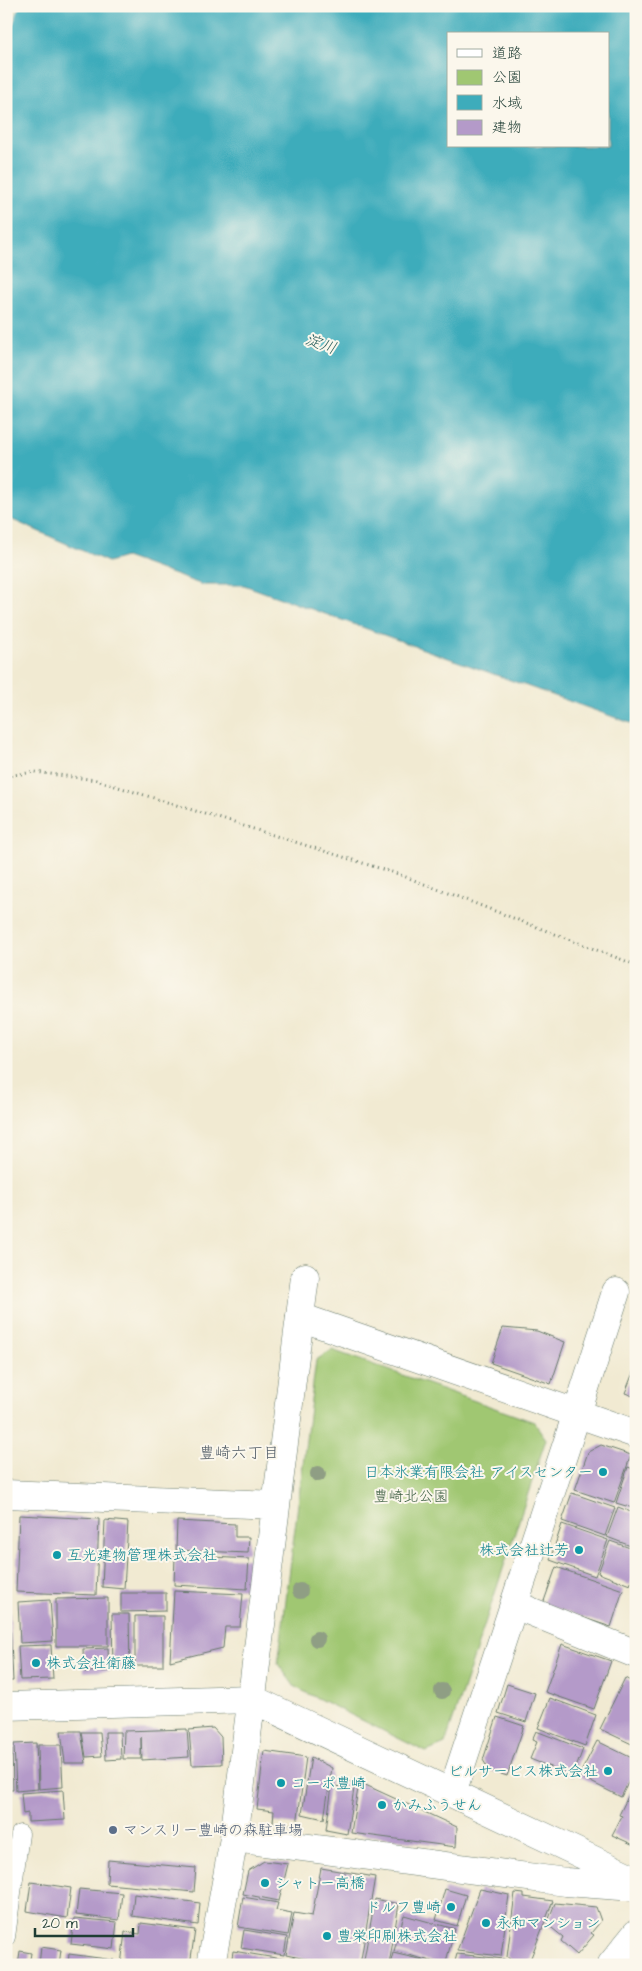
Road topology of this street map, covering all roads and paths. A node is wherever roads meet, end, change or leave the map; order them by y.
1 (6, 776) edge
2 (636, 964) edge
3 (304, 1277) dead end
4 (616, 1292) dead end
5 (300, 1317) junction
6 (576, 1413) junction
7 (636, 1434) edge
8 (6, 1494) edge
9 (276, 1505) junction
10 (515, 1604) junction
11 (636, 1654) edge
12 (252, 1699) junction
13 (6, 1706) edge
14 (452, 1794) junction
15 (20, 1834) dead end
16 (234, 1838) junction
17 (636, 1880) edge
18 (636, 1888) edge
19 (636, 1934) edge
20 (6, 1937) edge
21 (212, 1965) edge
22 (611, 1965) edge

1 - 2 path
3 - 5 street
4 - 6 street
5 - 6 street
5 - 9 street
6 - 7 street
6 - 10 street
8 - 9 street
9 - 12 street
10 - 11 street
10 - 14 street
12 - 13 street
12 - 14 street
12 - 16 street
14 - 17 street
15 - 20 lane
16 - 18 street
16 - 21 street
19 - 22 street

